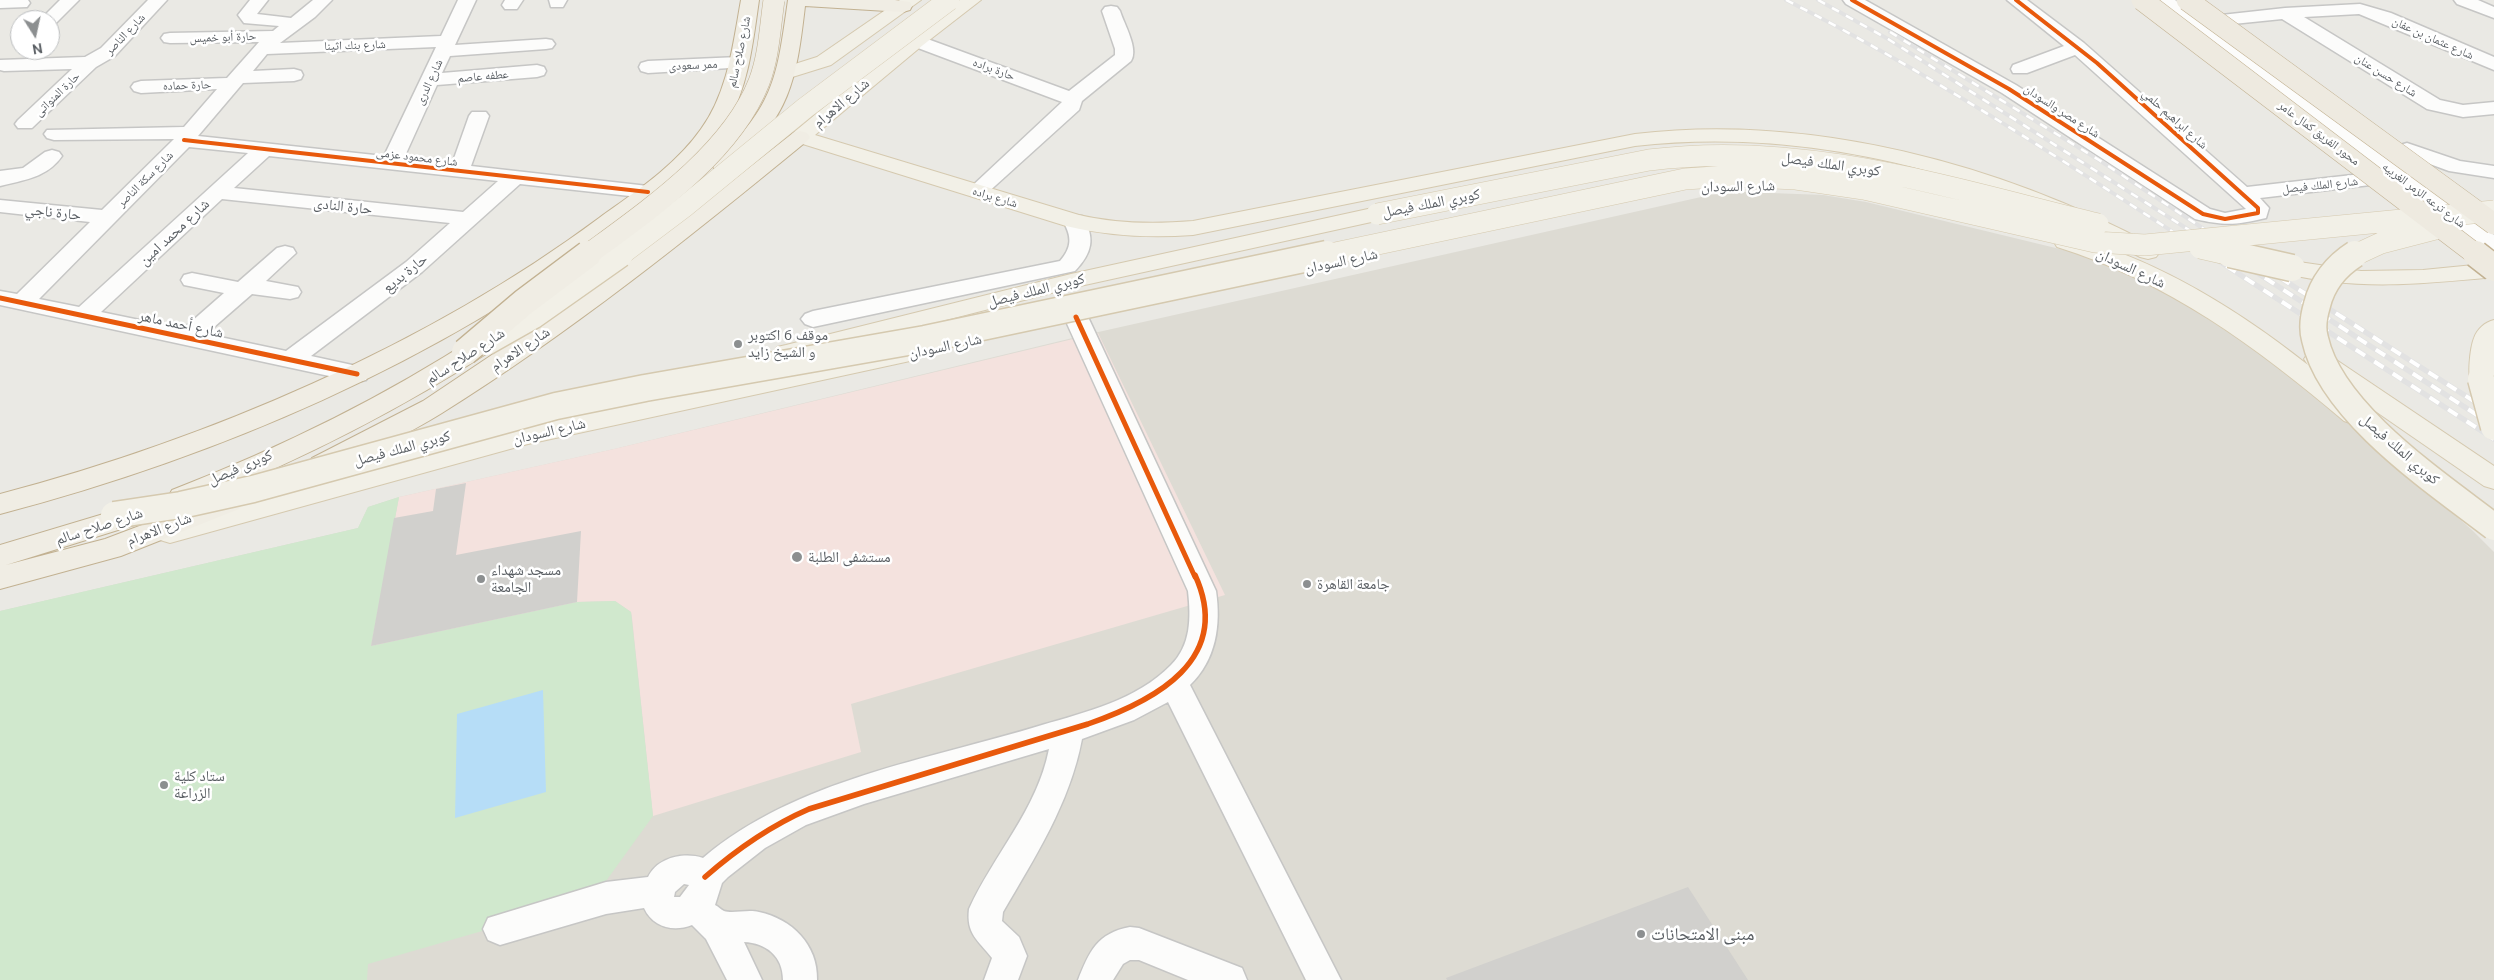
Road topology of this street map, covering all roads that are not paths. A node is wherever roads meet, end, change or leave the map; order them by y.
1 (70, 0) edge
2 (158, 0) edge
3 (259, 0) edge
4 (323, 0) edge
5 (467, 0) edge
6 (774, 0) edge
7 (786, 0) edge
8 (798, 0) edge
9 (949, 0) edge
10 (972, 0) edge
11 (1852, 0) edge
12 (2016, 0) edge
13 (2142, 0) edge
14 (2163, 0) edge
15 (2187, 0) edge
16 (2200, 0) edge
17 (2463, 0) edge
18 (0, 3) edge
19 (21, 3) dead end
20 (749, 3) edge
21 (908, 3) edge
22 (60, 10) edge
23 (1111, 11) dead end
24 (2285, 13) junction
25 (2494, 13) edge
26 (2226, 19) junction
27 (300, 21) junction
28 (2194, 23) junction
29 (170, 38) dead end
30 (916, 41) junction
31 (269, 42) junction
32 (546, 44) dead end
33 (445, 46) junction
34 (2078, 47) junction
35 (89, 63) junction
36 (739, 63) junction
37 (2494, 64) edge
38 (2, 67) edge
39 (648, 67) dead end
40 (2020, 69) dead end
41 (537, 71) dead end
42 (786, 73) junction
43 (294, 75) dead end
44 (430, 80) junction
45 (235, 81) junction
46 (142, 87) dead end
47 (1072, 98) junction
48 (2494, 108) edge
49 (479, 116) dead end
50 (25, 124) dead end
51 (54, 134) dead end
52 (187, 136) junction
53 (800, 137) junction
54 (1748, 137) junction
55 (264, 149) junction
56 (2407, 149) junction
57 (52, 156) dead end
58 (391, 164) junction
59 (459, 172) junction
60 (2494, 172) edge
61 (2399, 176) junction
62 (514, 178) junction
63 (0, 180) edge
64 (1773, 184) junction
65 (978, 191) junction
66 (217, 192) junction
67 (648, 192) junction
68 (2242, 194) junction
69 (0, 206) edge
70 (2258, 208) joint
71 (2494, 212) edge
72 (106, 217) junction
73 (469, 219) junction
74 (1074, 221) junction
75 (2494, 224) edge
76 (1193, 228) joint
77 (2494, 246) edge
78 (285, 253) dead end
79 (2494, 269) edge
80 (192, 280) dead end
81 (245, 288) junction
82 (290, 292) dead end
83 (11, 301) edge
84 (580, 307) junction
85 (84, 315) junction
86 (1076, 317) junction
87 (523, 318) junction
88 (814, 319) dead end
89 (2494, 328) edge
90 (187, 338) junction
91 (465, 352) junction
92 (290, 360) junction
93 (357, 374) junction
94 (2494, 427) edge
95 (528, 435) junction
96 (287, 454) junction
97 (2494, 479) edge
98 (0, 504) edge
99 (215, 508) junction
100 (114, 515) junction
101 (2494, 526) edge
102 (2494, 536) edge
103 (0, 547) edge
104 (111, 548) junction
105 (0, 556) edge
106 (0, 578) edge
107 (1173, 682) junction
108 (1068, 730) junction
109 (706, 904) junction
110 (500, 930) dead end
111 (745, 980) edge
112 (800, 980) edge
113 (1001, 980) edge
114 (1095, 980) edge
115 (1230, 980) edge
116 (1324, 980) edge

1 - 22 street
2 - 35 street, شارع الناصر
3 - 27 street
4 - 27 street
5 - 33 street, شارع الدرى
6 - 91 highway, كوبرى فيصل, bridge
7 - 20 highway
8 - 21 highway
8 - 42 highway, شارع صلاح سالم
9 - 91 main road, bridge
10 - 30 main road, شارع الاهرام
11 - 70 street, شارع مصر والسودان
12 - 34 street, شارع ابراهيم حلمي
13 - 79 highway, محور الفريق كمال عامر, bridge
14 - 28 main road, شارع ترعه الزمر الغربيه
15 - 75 highway, محور الفريق كمال عامر, bridge
16 - 26 main road, شارع ترعه الزمر الغربيه
17 - 25 street
18 - 19 street
20 - 36 highway, شارع صلاح سالم
21 - 42 main road
23 - 47 street
24 - 26 street, شارع عثمان بن عفان
24 - 37 street, شارع عثمان بن عفان
24 - 48 street, شارع حسن عنان
26 - 28 street, شارع عثمان بن عفان
26 - 56 main road, شارع ترعه الزمر الغربيه
27 - 31 street
28 - 61 main road, شارع ترعه الزمر الغربيه
29 - 31 street, حارة أبو خميس
30 - 47 street, حارة براده
30 - 53 main road, شارع الاهرام
31 - 33 street, شارع بنك اثينا
31 - 45 street, شارع سكة الناصر
32 - 33 street, شارع بنك اثينا
33 - 44 street, شارع الدرى
34 - 40 street
34 - 68 street, شارع ابراهيم حلمي
35 - 38 street
35 - 50 street, حارة المنواتى
36 - 39 street, ممر سعودى
36 - 67 highway, شارع صلاح سالم
41 - 44 street, عطفه عاصم
42 - 87 highway, شارع صلاح سالم
43 - 45 street, حارة حماده
44 - 58 street, شارع الدرى
45 - 46 street, حارة حماده
45 - 52 street, شارع سكة الناصر
47 - 65 street
49 - 59 street
51 - 52 street, شارع محمود عزمى
52 - 55 street, شارع محمود عزمى
52 - 72 street, شارع سكة الناصر
53 - 65 main road, شارع براده
53 - 84 highway, شارع الاهرام
54 - 64 main road
54 - 76 main road, شارع السودان
54 - 97 main road, شارع السودان
55 - 58 street, شارع محمود عزمى
55 - 66 street, شارع محمد امين
56 - 60 street
56 - 71 main road, شارع ترعه الزمر الغربيه
57 - 63 street
58 - 59 street, شارع محمود عزمى
59 - 62 street, شارع محمود عزمى
61 - 68 street, شارع الملك فيصل
61 - 77 main road, شارع ترعه الزمر الغربيه
62 - 67 street, شارع محمود عزمى
62 - 73 street, حارة بديع
64 - 86 main road, شارع السودان
64 - 102 main road, شارع السودان
65 - 74 main road, شارع براده
66 - 73 street, حارة النادى
66 - 85 street, شارع محمد امين
67 - 93 highway
68 - 70 street, شارع ابراهيم حلمي
69 - 72 street, حارة ناجي
71 - 100 main road, كوبري الملك فيصل, bridge
71 - 101 main road, كوبري الملك فيصل, bridge
72 - 83 street, شارع سكة الناصر
73 - 92 street, حارة بديع
74 - 76 main road, شارع براده
74 - 88 street
78 - 81 street
79 - 95 main road, كوبري الملك فيصل, bridge
80 - 81 street
81 - 82 street
81 - 90 street
83 - 85 street, شارع أحمد ماهر
84 - 87 highway
84 - 99 highway, شارع الاهرام
85 - 90 street, شارع أحمد ماهر
86 - 95 main road, شارع السودان
86 - 107 street
87 - 96 highway, شارع صلاح سالم
89 - 94 main road, bridge
90 - 92 street, شارع أحمد ماهر
91 - 100 highway, كوبرى فيصل, bridge
92 - 93 street, شارع أحمد ماهر
93 - 98 highway
95 - 104 main road, شارع السودان
96 - 99 highway
96 - 105 highway, شارع صلاح سالم
99 - 104 highway, شارع الاهرام
100 - 103 highway, كوبرى فيصل
104 - 106 highway, شارع الاهرام
107 - 108 street
107 - 116 street
108 - 109 street
108 - 113 street
109 - 110 street
109 - 111 street
109 - 112 street
114 - 115 street

